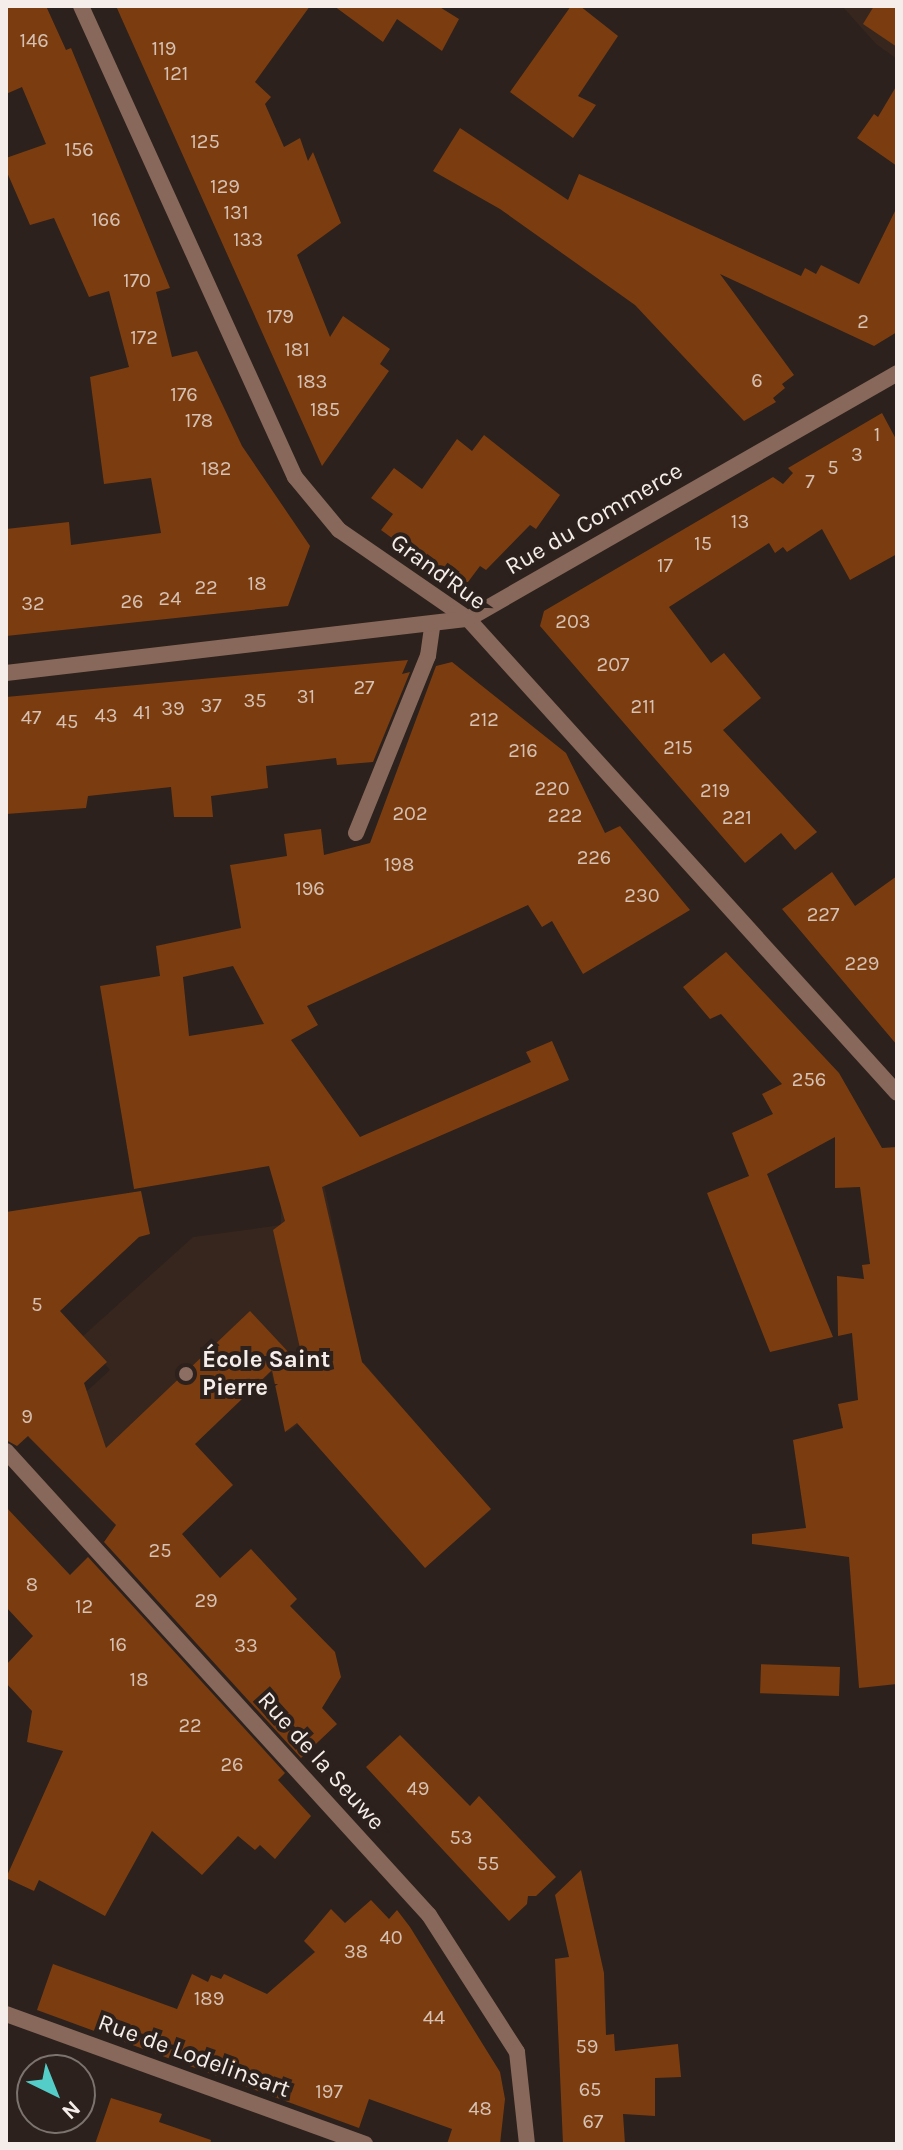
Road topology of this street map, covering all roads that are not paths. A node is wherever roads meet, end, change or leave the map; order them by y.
1 (81, 6) edge
2 (897, 373) edge
3 (468, 619) junction
4 (432, 627) junction
5 (6, 673) edge
6 (356, 833) dead end
7 (897, 1093) edge
8 (6, 1451) edge
9 (6, 2014) edge
10 (365, 2144) edge
11 (527, 2144) edge

1 - 3 street, Grand'Rue
2 - 3 street, Rue du Commerce
3 - 4 street, Rue du Commerce
3 - 7 street, Grand'Rue
4 - 5 street, Rue du Commerce
4 - 6 street, Grand'Rue
8 - 11 street, Rue de la Seuwe
9 - 10 street, Rue de Lodelinsart

